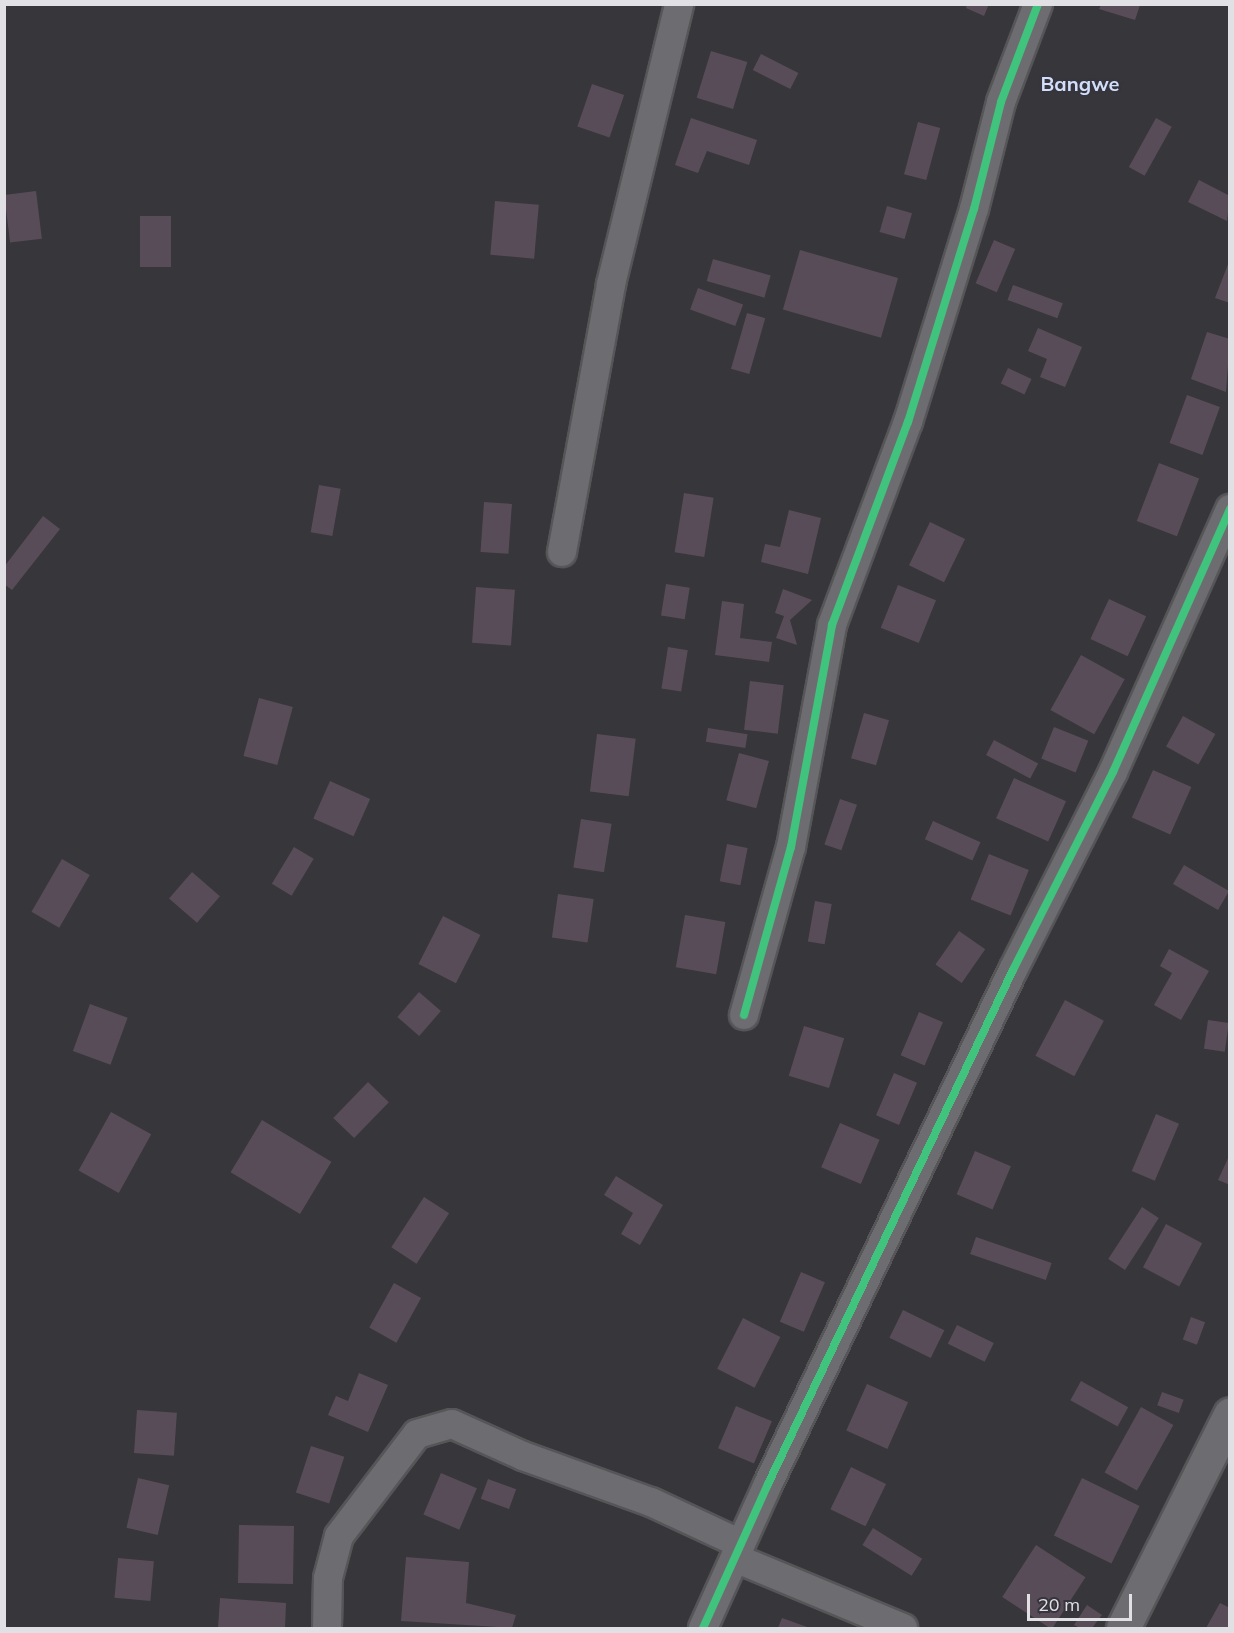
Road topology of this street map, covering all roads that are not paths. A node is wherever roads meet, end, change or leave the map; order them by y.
1 (679, 4) edge
2 (1038, 4) edge
3 (1230, 509) edge
4 (562, 552) dead end
5 (744, 1015) dead end
6 (1230, 1414) edge
7 (738, 1551) junction
8 (327, 1629) edge
9 (703, 1629) edge
10 (903, 1629) edge
11 (1123, 1629) edge

1 - 4 street
2 - 5 street
3 - 7 street
6 - 11 street
7 - 8 street
7 - 9 street
7 - 10 street

